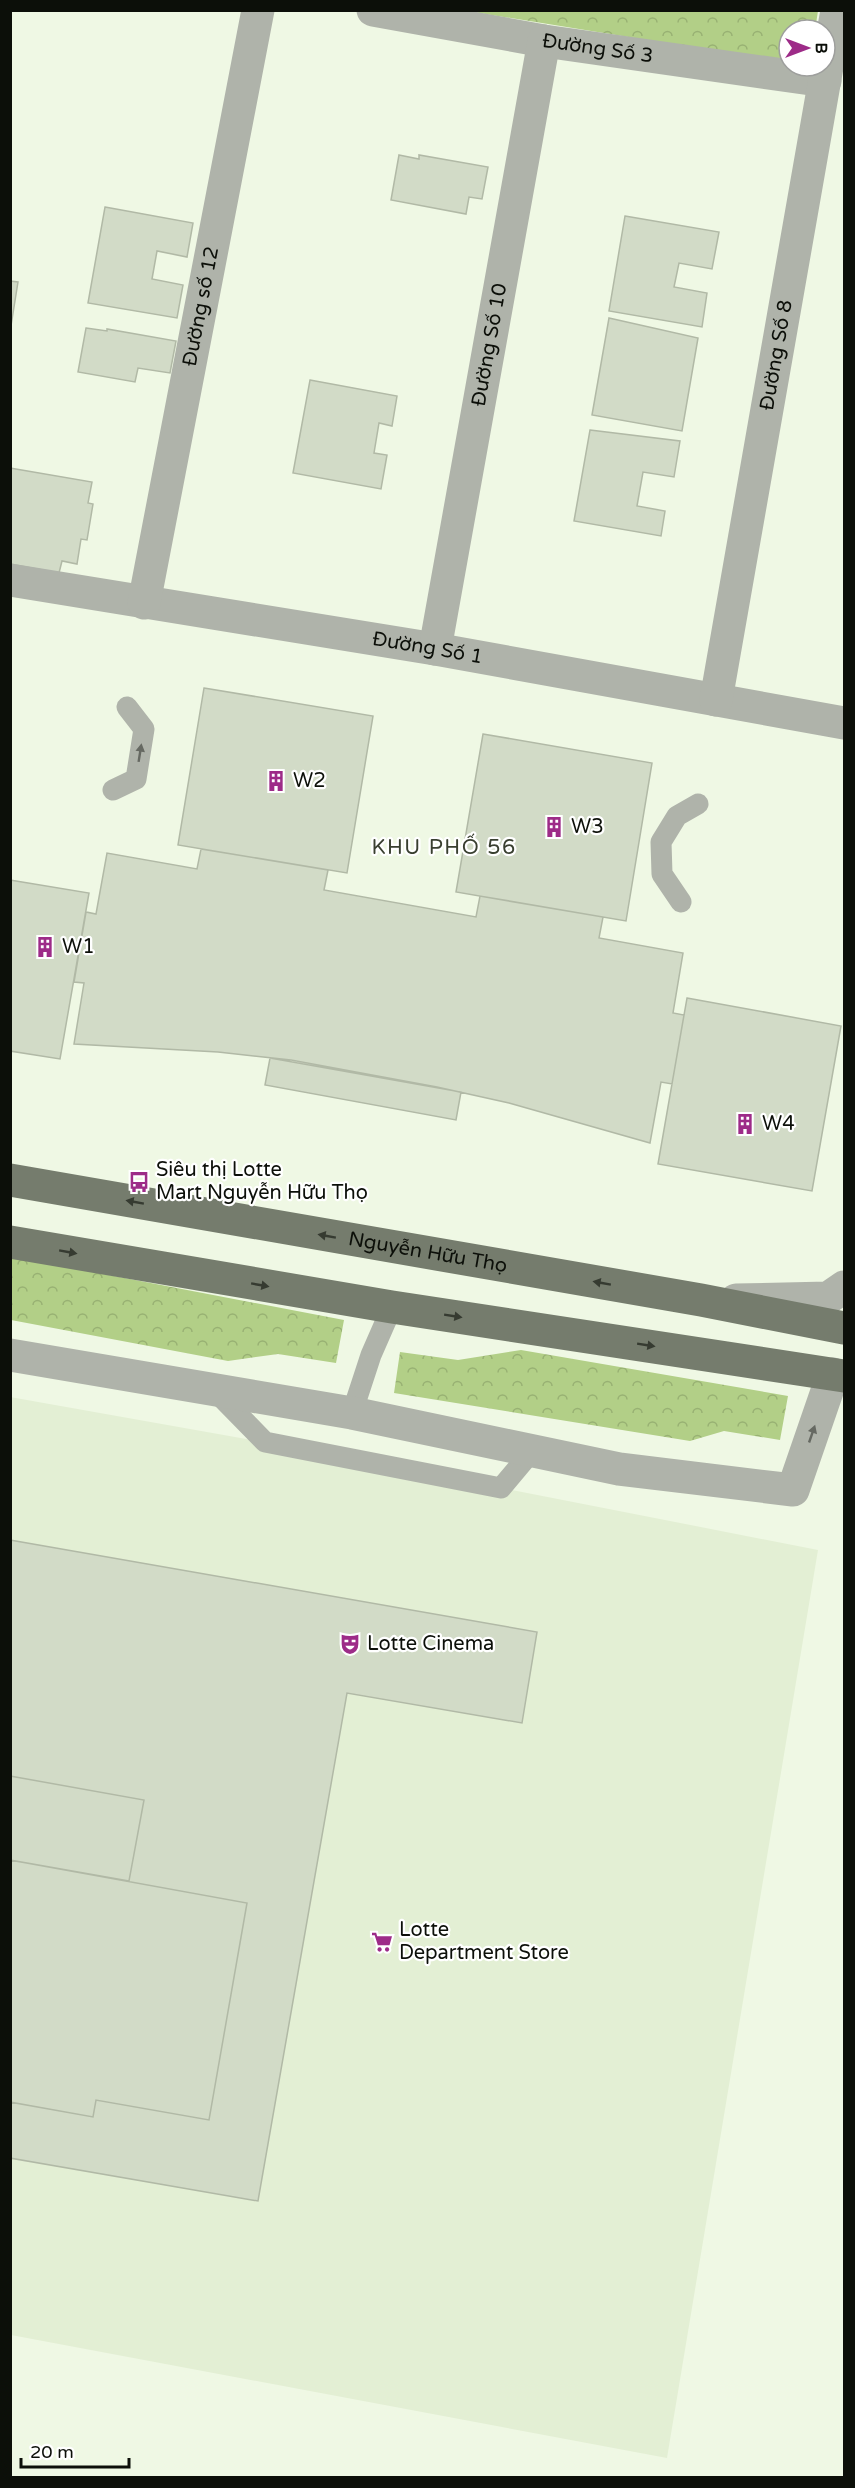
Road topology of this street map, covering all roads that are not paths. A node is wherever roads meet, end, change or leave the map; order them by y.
1 (258, 10) edge
2 (373, 10) edge
3 (837, 10) edge
4 (544, 40) junction
5 (825, 81) junction
6 (10, 580) edge
7 (144, 603) junction
8 (435, 649) junction
9 (716, 700) junction
10 (127, 707) dead end
11 (844, 723) edge
12 (113, 790) dead end
13 (698, 804) dead end
14 (681, 902) dead end
15 (10, 1180) edge
16 (10, 1242) edge
17 (844, 1287) edge
18 (701, 1300) junction
19 (392, 1307) junction
20 (844, 1328) edge
21 (10, 1355) edge
22 (839, 1375) edge
23 (214, 1389) junction
24 (352, 1413) junction
25 (532, 1451) junction

1 - 7 street, Đường số 12
2 - 4 street, Đường Số 3
3 - 5 street, Đường Số 8
4 - 5 street, Đường Số 3
4 - 8 street, Đường Số 10
5 - 9 street, Đường Số 8
6 - 7 street, Đường Số 1
7 - 8 street, Đường Số 1
8 - 9 street, Đường Số 1
9 - 11 street, Đường Số 1
12 -> 10 lane
13 - 14 lane
18 -> 15 main road, Nguyễn Hữu Thọ
16 -> 19 main road
17 - 18 street
18 - 20 main road, Nguyễn Hữu Thọ
19 -> 22 main road
19 - 24 lane
21 - 23 street
25 -> 22 street
23 - 24 street
23 - 25 lane
24 - 25 street

